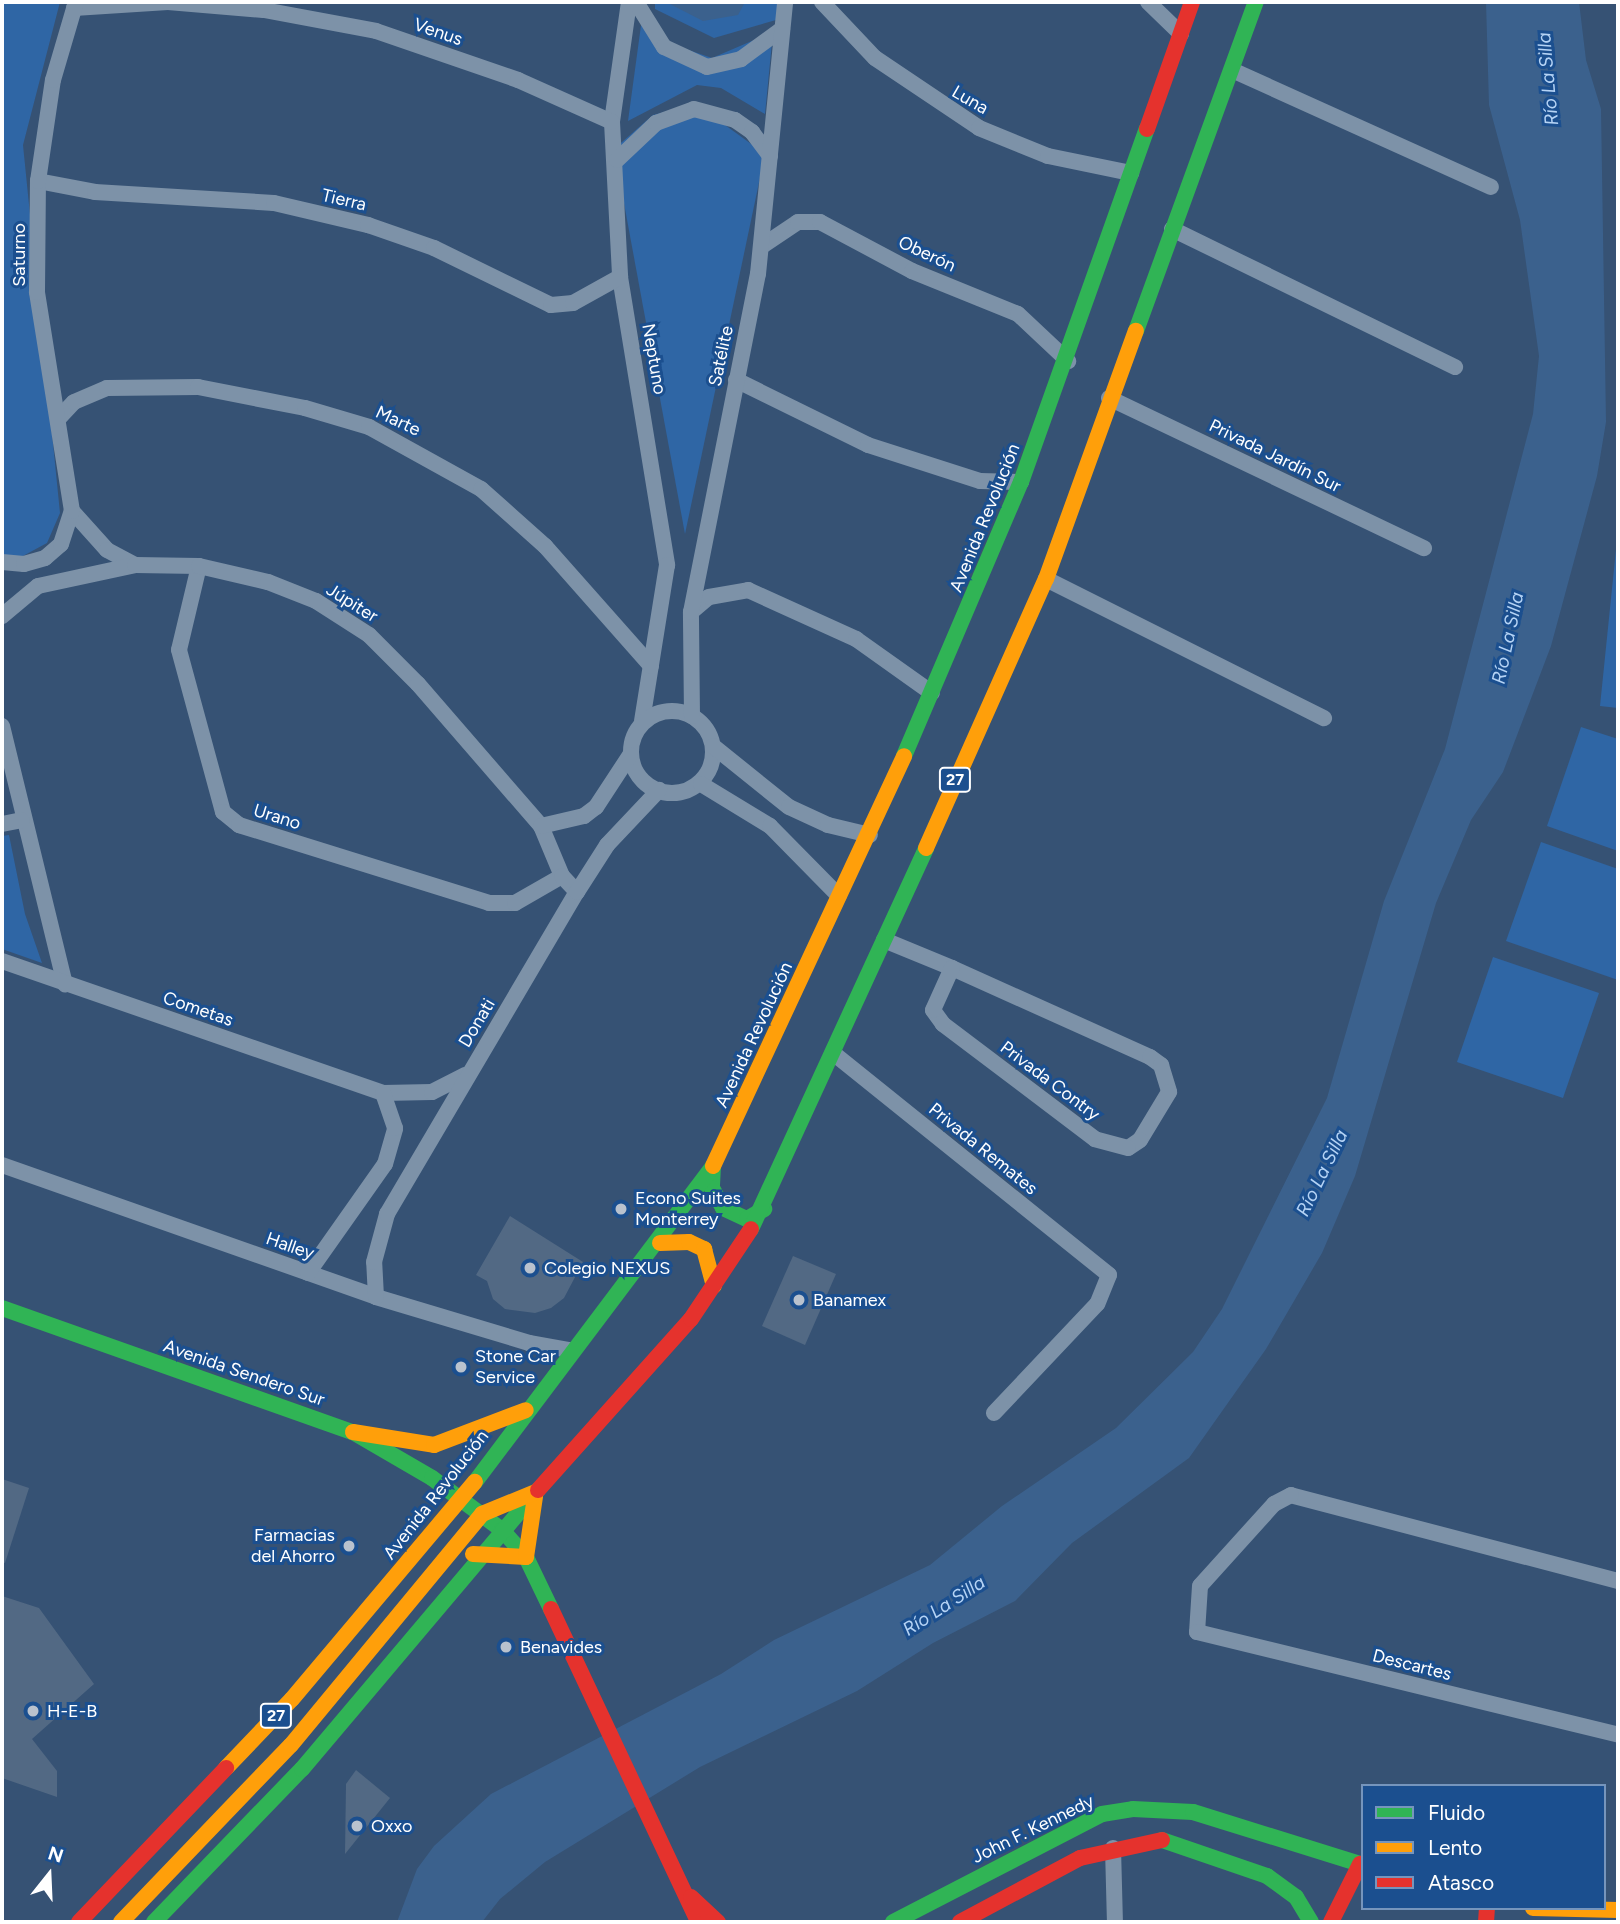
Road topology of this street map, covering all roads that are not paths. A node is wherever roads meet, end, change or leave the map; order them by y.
1 (629, 2) edge
2 (636, 2) edge
3 (785, 2) edge
4 (822, 2) edge
5 (1148, 2) edge
6 (1192, 2) edge
7 (1256, 2) edge
8 (75, 5) edge
9 (782, 29) junction
10 (1181, 34) junction
11 (1232, 70) junction
12 (612, 122) junction
13 (770, 156) junction
14 (617, 160) junction
15 (1130, 173) junction
16 (38, 181) junction
17 (1491, 187) dead end
18 (1172, 229) junction
19 (762, 246) junction
20 (620, 277) junction
21 (1068, 361) junction
22 (1455, 367) dead end
23 (736, 380) junction
24 (1109, 398) junction
25 (58, 419) junction
26 (1021, 482) junction
27 (72, 511) junction
28 (1424, 548) dead end
29 (2, 562) edge
30 (135, 565) junction
31 (199, 566) junction
32 (1046, 579) junction
33 (691, 612) junction
34 (2, 616) edge
35 (652, 666) junction
36 (932, 693) junction
37 (692, 716) junction
38 (1324, 718) dead end
39 (642, 721) junction
40 (2, 726) edge
41 (713, 746) junction
42 (630, 755) junction
43 (701, 784) junction
44 (659, 790) junction
45 (22, 820) junction
46 (2, 824) edge
47 (541, 825) junction
48 (870, 835) junction
49 (562, 876) junction
50 (577, 892) junction
51 (839, 896) junction
52 (884, 940) junction
53 (2, 961) edge
54 (953, 968) junction
55 (65, 984) junction
56 (833, 1053) junction
57 (470, 1072) junction
58 (383, 1093) junction
59 (2, 1165) edge
60 (713, 1166) junction
61 (764, 1209) junction
62 (660, 1243) junction
63 (308, 1273) junction
64 (714, 1286) junction
65 (376, 1297) junction
66 (2, 1308) edge
67 (569, 1350) junction
68 (526, 1410) junction
69 (993, 1413) dead end
70 (354, 1432) junction
71 (536, 1493) junction
72 (462, 1499) junction
73 (482, 1514) junction
74 (502, 1530) junction
75 (483, 1551) junction
76 (526, 1557) junction
77 (440, 1568) junction
78 (1618, 1581) edge
79 (1618, 1735) edge
80 (1114, 1848) junction
81 (1361, 1865) edge
82 (689, 1895) junction
83 (79, 1922) edge
84 (121, 1922) edge
85 (154, 1922) edge
86 (698, 1922) edge
87 (718, 1922) edge
88 (893, 1922) edge
89 (960, 1922) edge
90 (1115, 1922) edge
91 (1311, 1922) edge
92 (1331, 1922) edge

1 - 12 street, Neptuno
2 - 9 street
3 - 9 street, Satélite
4 - 15 street, Luna
5 - 10 street
6 - 10 main road, Avenida Revolución / 27
7 - 11 main road, 27
8 - 12 street, Venus
8 - 16 street, Saturno
9 - 13 street, Satélite
10 - 15 main road, Avenida Revolución / 27
11 - 17 street
11 - 18 main road, 27
12 - 14 street, Neptuno
13 - 14 street
13 - 19 street, Satélite
14 - 20 street, Neptuno
15 - 21 main road, Avenida Revolución / 27
16 - 20 street, Tierra
16 - 25 street, Saturno
18 - 22 street
18 - 24 main road, 27
19 - 21 street, Oberón
19 - 23 street, Satélite
20 - 35 street, Neptuno
21 - 26 main road, Avenida Revolución / 27
23 - 26 street
23 - 33 street, Satélite
24 - 28 street, Privada Jardín Sur
24 - 32 main road, 27
25 - 27 street, Saturno
25 - 35 street, Marte
26 - 36 main road, Avenida Revolución / 27
27 - 29 street, Saturno
27 - 30 street
30 - 31 street, Júpiter
30 - 34 street, Júpiter
31 - 47 street, Júpiter
31 - 49 street, Urano
32 - 38 street
32 - 52 main road, 27
33 - 36 street
33 - 37 street, Satélite
35 - 39 street, Neptuno
36 - 48 main road, Avenida Revolución / 27
37 - 39 street
37 - 41 street
39 - 42 street
40 - 45 street
41 - 43 street
41 - 48 street
42 - 44 street
42 - 47 street
43 - 44 street
43 - 51 street
44 - 50 street, Donati
45 - 46 street
45 - 55 street
47 - 49 street, Júpiter
48 - 51 main road, Avenida Revolución / 27
49 - 50 street, Júpiter
50 - 57 street, Donati
51 - 60 main road, Avenida Revolución / 27
52 - 54 street, Privada Contry
52 - 56 main road, 27
53 - 55 street, Cometas
54 - 54 street, Privada Contry
55 - 58 street, Cometas
56 - 61 main road, 27
56 - 69 street, Privada Remates
57 - 58 street, Cometas
57 - 65 street, Donati
58 - 63 street
59 - 63 street, Halley
60 - 61 main road
60 - 62 main road, Avenida Revolución / 27
61 - 64 main road, 27
62 - 64 main road
62 - 67 main road, Avenida Revolución / 27
63 - 65 street, Halley
64 - 71 main road, 27
65 - 67 street, Halley
66 - 70 main road, Avenida Sendero Sur
67 - 68 main road, Avenida Revolución / 27
68 - 70 main road
68 - 72 main road, Avenida Revolución / 27
70 - 72 main road, Avenida Sendero Sur
71 - 73 main road
71 - 74 main road, 27
71 - 76 main road
72 - 73 main road, Avenida Sendero Sur
72 - 83 main road, Avenida Revolución / 27
73 - 74 main road, Avenida Sendero Sur
73 - 77 main road
74 - 75 main road, 27
74 - 76 main road
75 - 76 main road
75 - 77 main road
75 - 85 main road, 27
76 - 82 main road
77 - 84 main road
78 - 79 street, Descartes
80 - 89 main road
80 - 90 street
80 - 91 main road
81 - 88 main road, John F. Kennedy
81 - 92 main road
82 - 86 main road
82 - 87 main road

